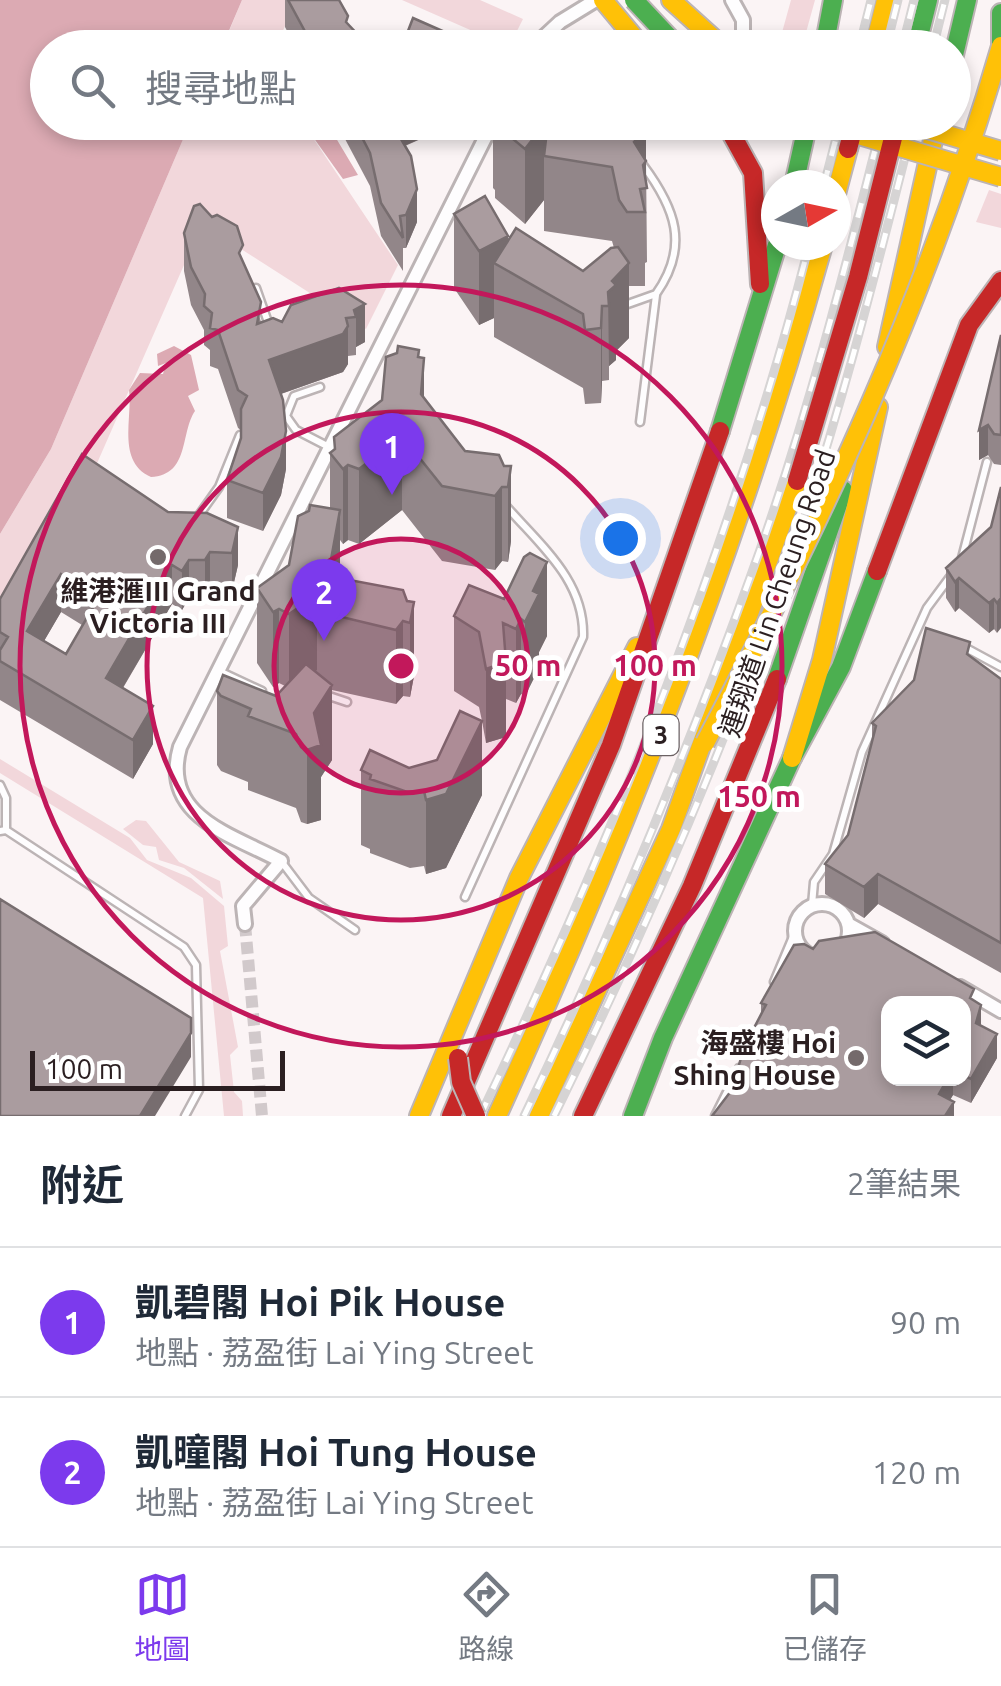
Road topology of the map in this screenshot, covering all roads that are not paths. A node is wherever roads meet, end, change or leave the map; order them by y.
1 (599, 0) edge
2 (634, 0) edge
3 (671, 0) edge
4 (732, 0) edge
5 (834, 0) edge
6 (886, 0) edge
7 (928, 0) edge
8 (967, 0) edge
9 (1001, 13) edge
10 (551, 30) edge
11 (630, 30) edge
12 (662, 30) edge
13 (704, 30) edge
14 (744, 30) edge
15 (828, 30) edge
16 (878, 30) edge
17 (920, 30) edge
18 (960, 30) edge
19 (1001, 50) edge
20 (488, 140) edge
21 (735, 140) edge
22 (807, 140) edge
23 (850, 140) edge
24 (874, 140) edge
25 (896, 140) edge
26 (933, 140) edge
27 (963, 140) edge
28 (1001, 151) edge
29 (632, 152) edge
30 (644, 166) junction
31 (798, 170) edge
32 (842, 170) edge
33 (635, 172) edge
34 (1001, 177) edge
35 (773, 260) edge
36 (817, 260) edge
37 (1001, 280) edge
38 (256, 288) edge
39 (656, 294) junction
40 (760, 302) junction
41 (612, 308) edge
42 (896, 319) junction
43 (274, 338) edge
44 (373, 365) junction
45 (388, 375) edge
46 (320, 387) dead end
47 (286, 416) junction
48 (276, 419) edge
49 (640, 422) dead end
50 (240, 435) edge
51 (330, 448) junction
52 (986, 462) dead end
53 (504, 504) edge
54 (186, 524) edge
55 (662, 601) junction
56 (921, 624) junction
57 (937, 632) edge
58 (953, 641) edge
59 (1001, 667) edge
60 (218, 671) junction
61 (268, 694) edge
62 (315, 702) edge
63 (346, 702) dead end
64 (705, 743) junction
65 (792, 758) junction
66 (0, 785) edge
67 (3, 831) edge
68 (281, 861) junction
69 (465, 897) dead end
70 (812, 905) junction
71 (245, 924) tunnel mouth
72 (848, 924) junction
73 (354, 930) dead end
74 (795, 932) junction
75 (846, 943) junction
76 (952, 983) edge
77 (769, 996) edge
78 (462, 1005) junction
79 (1001, 1012) edge
80 (183, 1020) edge
81 (198, 1030) junction
82 (741, 1064) edge
83 (185, 1116) edge
84 (418, 1116) edge
85 (451, 1116) edge
86 (476, 1116) edge
87 (496, 1116) edge
88 (539, 1116) edge
89 (584, 1116) edge
90 (633, 1116) edge
91 (715, 1116) edge

1 - 10 street
1 - 11 main road
2 - 12 main road, bridge
3 - 13 main road
4 - 14 street
5 - 15 main road
6 - 16 main road
7 - 17 main road
8 - 18 main road
9 - 19 main road
19 - 64 main road, bridge
20 - 44 street
21 - 40 main road
22 - 31 main road
23 - 32 main road, bridge
24 - 34 main road, bridge
25 - 64 main road, 3, bridge
26 - 42 main road, 連翔道 Lin Cheung Road
27 - 28 main road, bridge
29 - 30 lane
30 - 33 lane
30 - 39 lane
35 - 40 main road
36 - 87 main road, 3
37 - 65 main road
38 - 43 lane
39 - 41 lane
39 - 49 lane
40 - 55 main road
42 - 65 main road
42 - 89 main road, 連翔道 Lin Cheung Road
44 - 45 lane
44 - 51 street
46 - 47 lane
47 - 48 lane
47 - 51 lane
50 - 54 lane
51 - 60 street
52 - 56 lane
53 - 69 lane
55 - 78 main road
55 - 85 main road
56 - 57 lane
56 - 70 lane
58 - 59 lane
60 - 61 lane
60 - 68 street
62 - 63 lane
64 - 88 main road, 3
65 - 90 main road
66 - 67 lane
67 - 81 lane
68 - 71 street
68 - 73 lane
70 - 72 street
70 - 74 street
72 - 75 street
72 - 75 street
74 - 75 street
74 - 77 lane
76 - 79 street
78 - 84 main road
78 - 86 main road, bridge
80 - 81 lane
81 - 83 lane
82 - 91 lane

